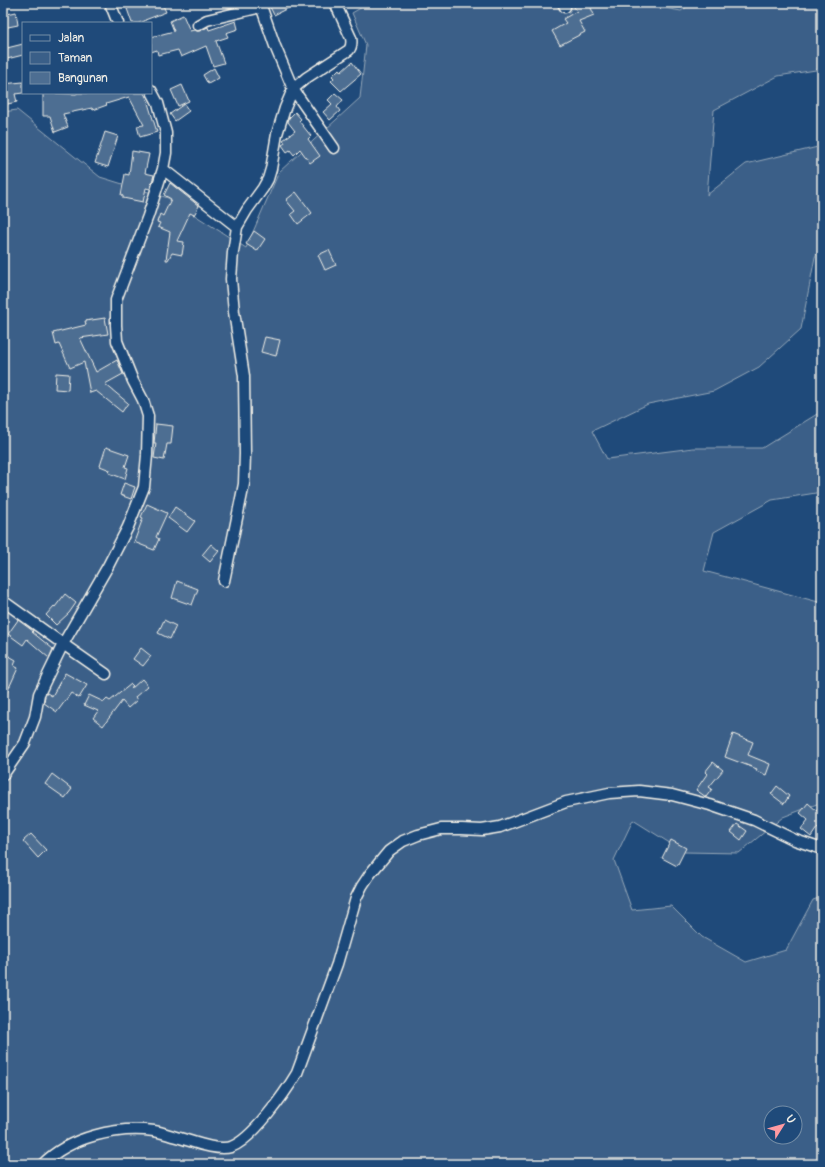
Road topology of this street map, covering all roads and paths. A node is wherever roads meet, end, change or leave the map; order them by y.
1 (110, 3) edge
2 (335, 3) edge
3 (261, 5) edge
4 (118, 22) edge
5 (198, 25) dead end
6 (293, 89) junction
7 (152, 92) edge
8 (334, 148) dead end
9 (163, 169) junction
10 (237, 227) junction
11 (224, 581) dead end
12 (3, 601) edge
13 (63, 644) junction
14 (106, 674) dead end
15 (3, 775) edge
16 (822, 849) edge
17 (43, 1164) edge

1 - 4 street
2 - 6 street
3 - 5 street
3 - 6 street
6 - 8 street
6 - 10 street
7 - 9 street
9 - 10 street
9 - 13 street
10 - 11 street
12 - 13 street
13 - 14 street
13 - 15 street
16 - 17 street

